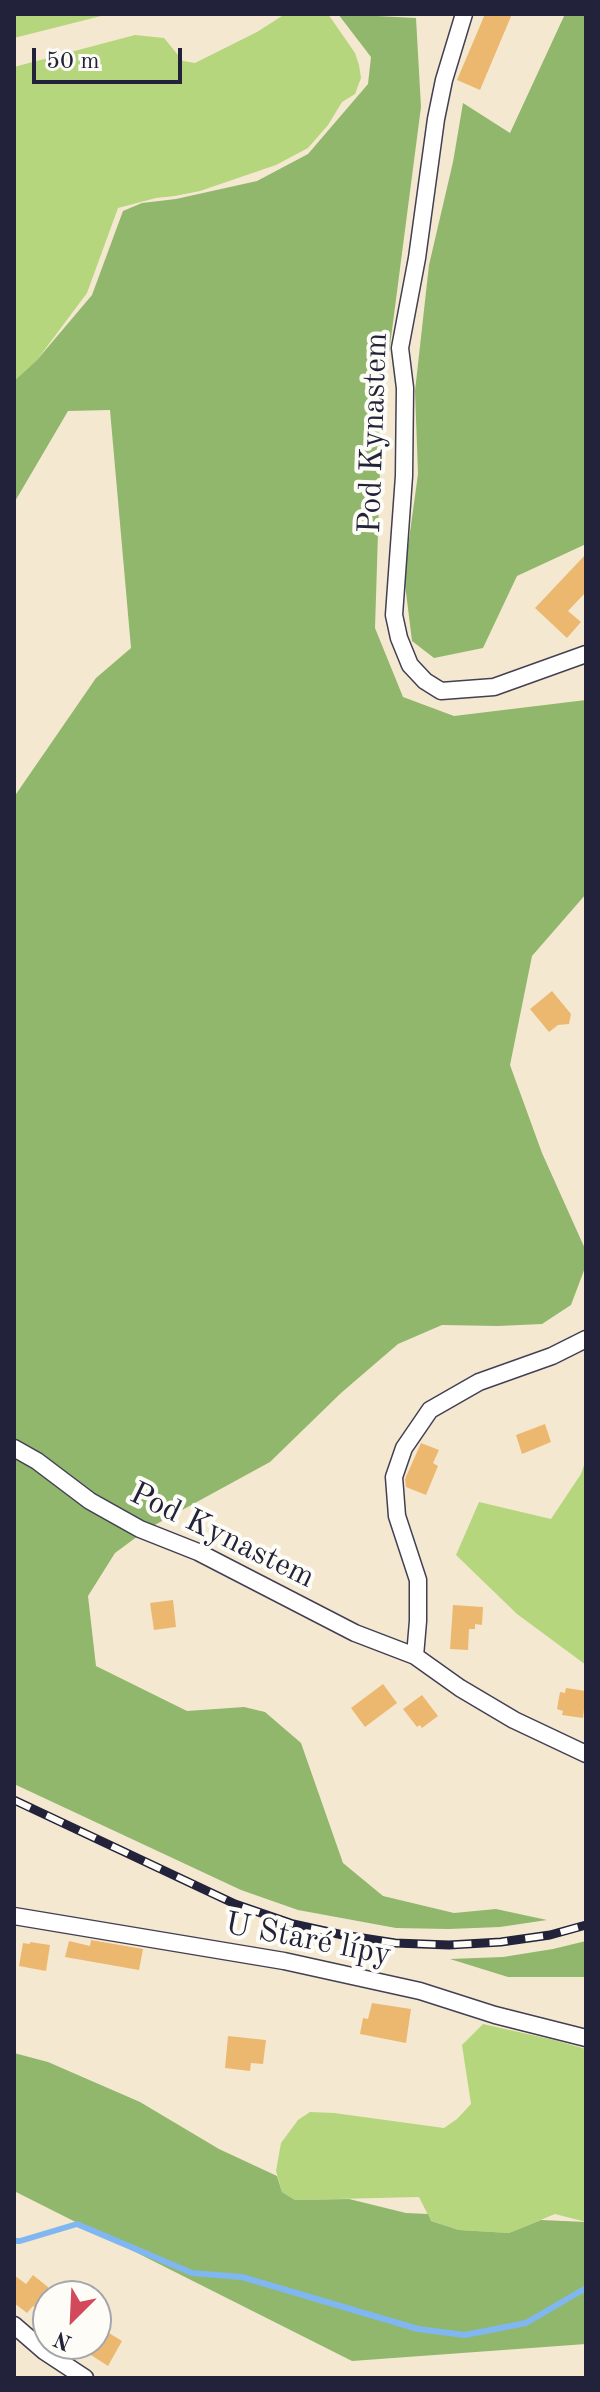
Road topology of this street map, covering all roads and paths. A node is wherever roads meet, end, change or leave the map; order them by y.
1 (464, 14) edge
2 (586, 654) edge
3 (586, 1339) edge
4 (14, 1448) edge
5 (415, 1656) junction
6 (586, 1754) edge
7 (14, 1916) edge
8 (586, 2038) edge
9 (14, 2325) edge
10 (85, 2378) edge

1 - 2 street, Pod Kynastem
3 - 5 street
4 - 5 street, Pod Kynastem
5 - 6 street, Pod Kynastem
7 - 8 street, U Staré lípy
9 - 10 street

